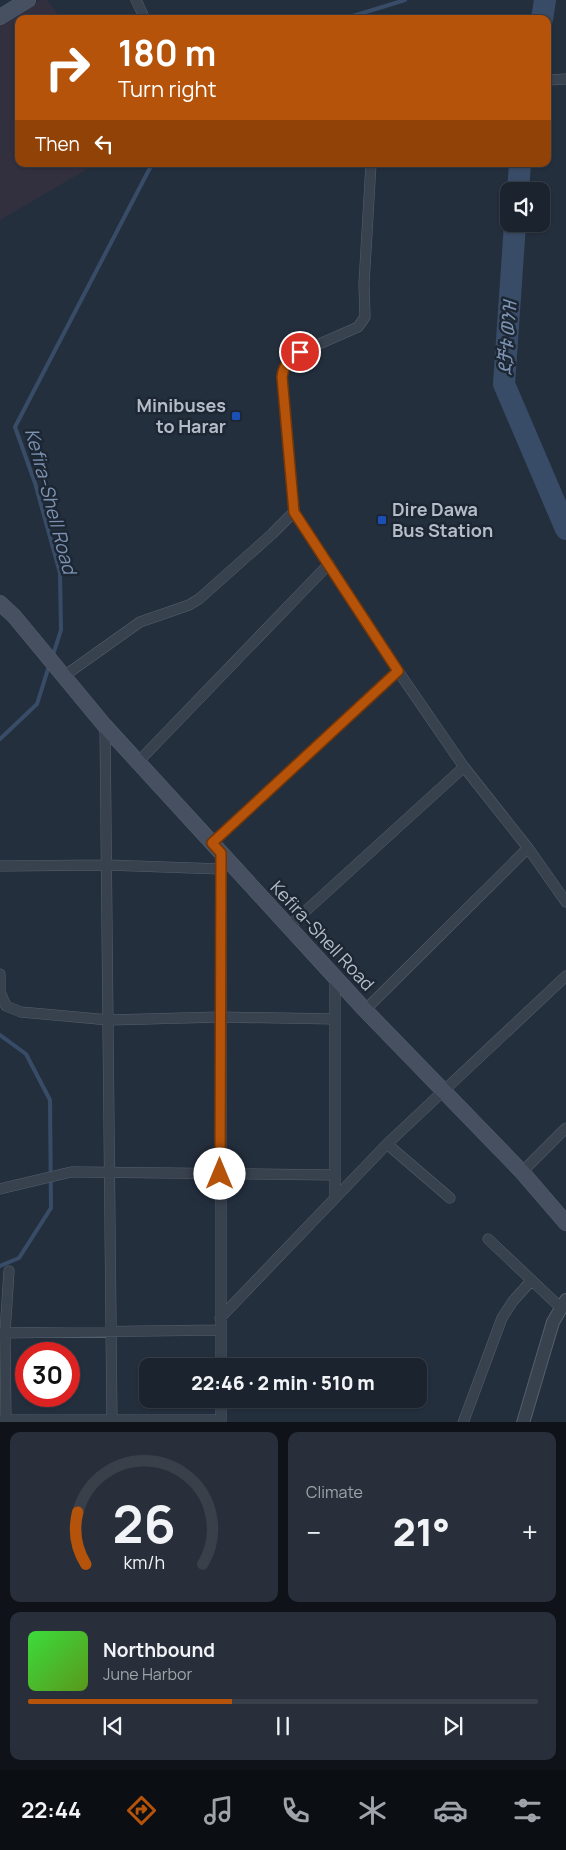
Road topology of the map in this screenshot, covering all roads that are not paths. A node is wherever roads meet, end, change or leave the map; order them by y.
1 (28, 0) edge
2 (136, 0) edge
3 (143, 15) edge
4 (0, 17) edge
5 (566, 78) edge
6 (551, 80) edge
7 (371, 167) edge
8 (294, 512) junction
9 (329, 564) junction
10 (0, 603) edge
11 (398, 671) junction
12 (60, 672) junction
13 (105, 726) junction
14 (138, 762) junction
15 (464, 767) junction
16 (216, 848) junction
17 (528, 848) junction
18 (107, 865) junction
19 (0, 866) edge
20 (221, 869) junction
21 (566, 902) edge
22 (288, 927) junction
23 (0, 974) edge
24 (566, 976) edge
25 (335, 978) junction
26 (365, 1010) junction
27 (220, 1017) junction
28 (335, 1019) junction
29 (109, 1020) junction
30 (443, 1092) junction
31 (566, 1128) edge
32 (387, 1144) junction
33 (522, 1172) junction
34 (110, 1173) junction
35 (220, 1174) junction
36 (335, 1175) junction
37 (0, 1189) edge
38 (335, 1198) junction
39 (450, 1198) dead end
40 (566, 1224) edge
41 (488, 1239) dead end
42 (9, 1271) dead end
43 (531, 1281) junction
44 (563, 1304) edge
45 (220, 1318) junction
46 (220, 1330) junction
47 (111, 1332) junction
48 (3, 1333) edge
49 (221, 1358) edge
50 (221, 1408) edge
51 (4, 1421) edge
52 (221, 1421) edge
53 (112, 1422) edge
54 (463, 1422) edge
55 (524, 1422) edge

1 - 4 main road
2 - 3 street
5 - 6 street
7 - 8 street
8 - 9 street
8 - 12 street
9 - 11 street
9 - 14 street
10 - 12 main road, Kefira-Shell Road
11 - 15 street
11 - 16 street
12 - 13 main road, Kefira-Shell Road
13 - 14 main road, Kefira-Shell Road
13 - 18 street
14 - 16 main road, Kefira-Shell Road
15 - 17 street
15 - 22 street
16 - 20 street
16 - 22 main road, Kefira-Shell Road
17 - 21 street
17 - 26 street
18 - 19 street
18 - 20 street
18 - 29 street
20 - 27 street
22 - 25 main road, Kefira-Shell Road
23 - 29 street
24 - 30 street
25 - 26 main road, Kefira-Shell Road
25 - 28 street
26 - 30 main road, Kefira-Shell Road
27 - 28 street
27 - 29 street
27 - 35 street
28 - 36 street
29 - 34 street
30 - 32 street
30 - 33 main road, Kefira-Shell Road
31 - 33 street
32 - 38 street
32 - 39 street
33 - 40 main road, Kefira-Shell Road
34 - 35 street
34 - 37 street
34 - 47 street
35 - 36 street
35 - 45 street
36 - 38 street
38 - 45 street
41 - 43 street
42 - 48 street
43 - 44 street
43 - 54 street
44 - 55 street
45 - 46 street
46 - 47 street
46 - 49 street
47 - 48 street
47 - 53 street
48 - 51 street
50 - 52 street
51 - 53 street
52 - 53 street

